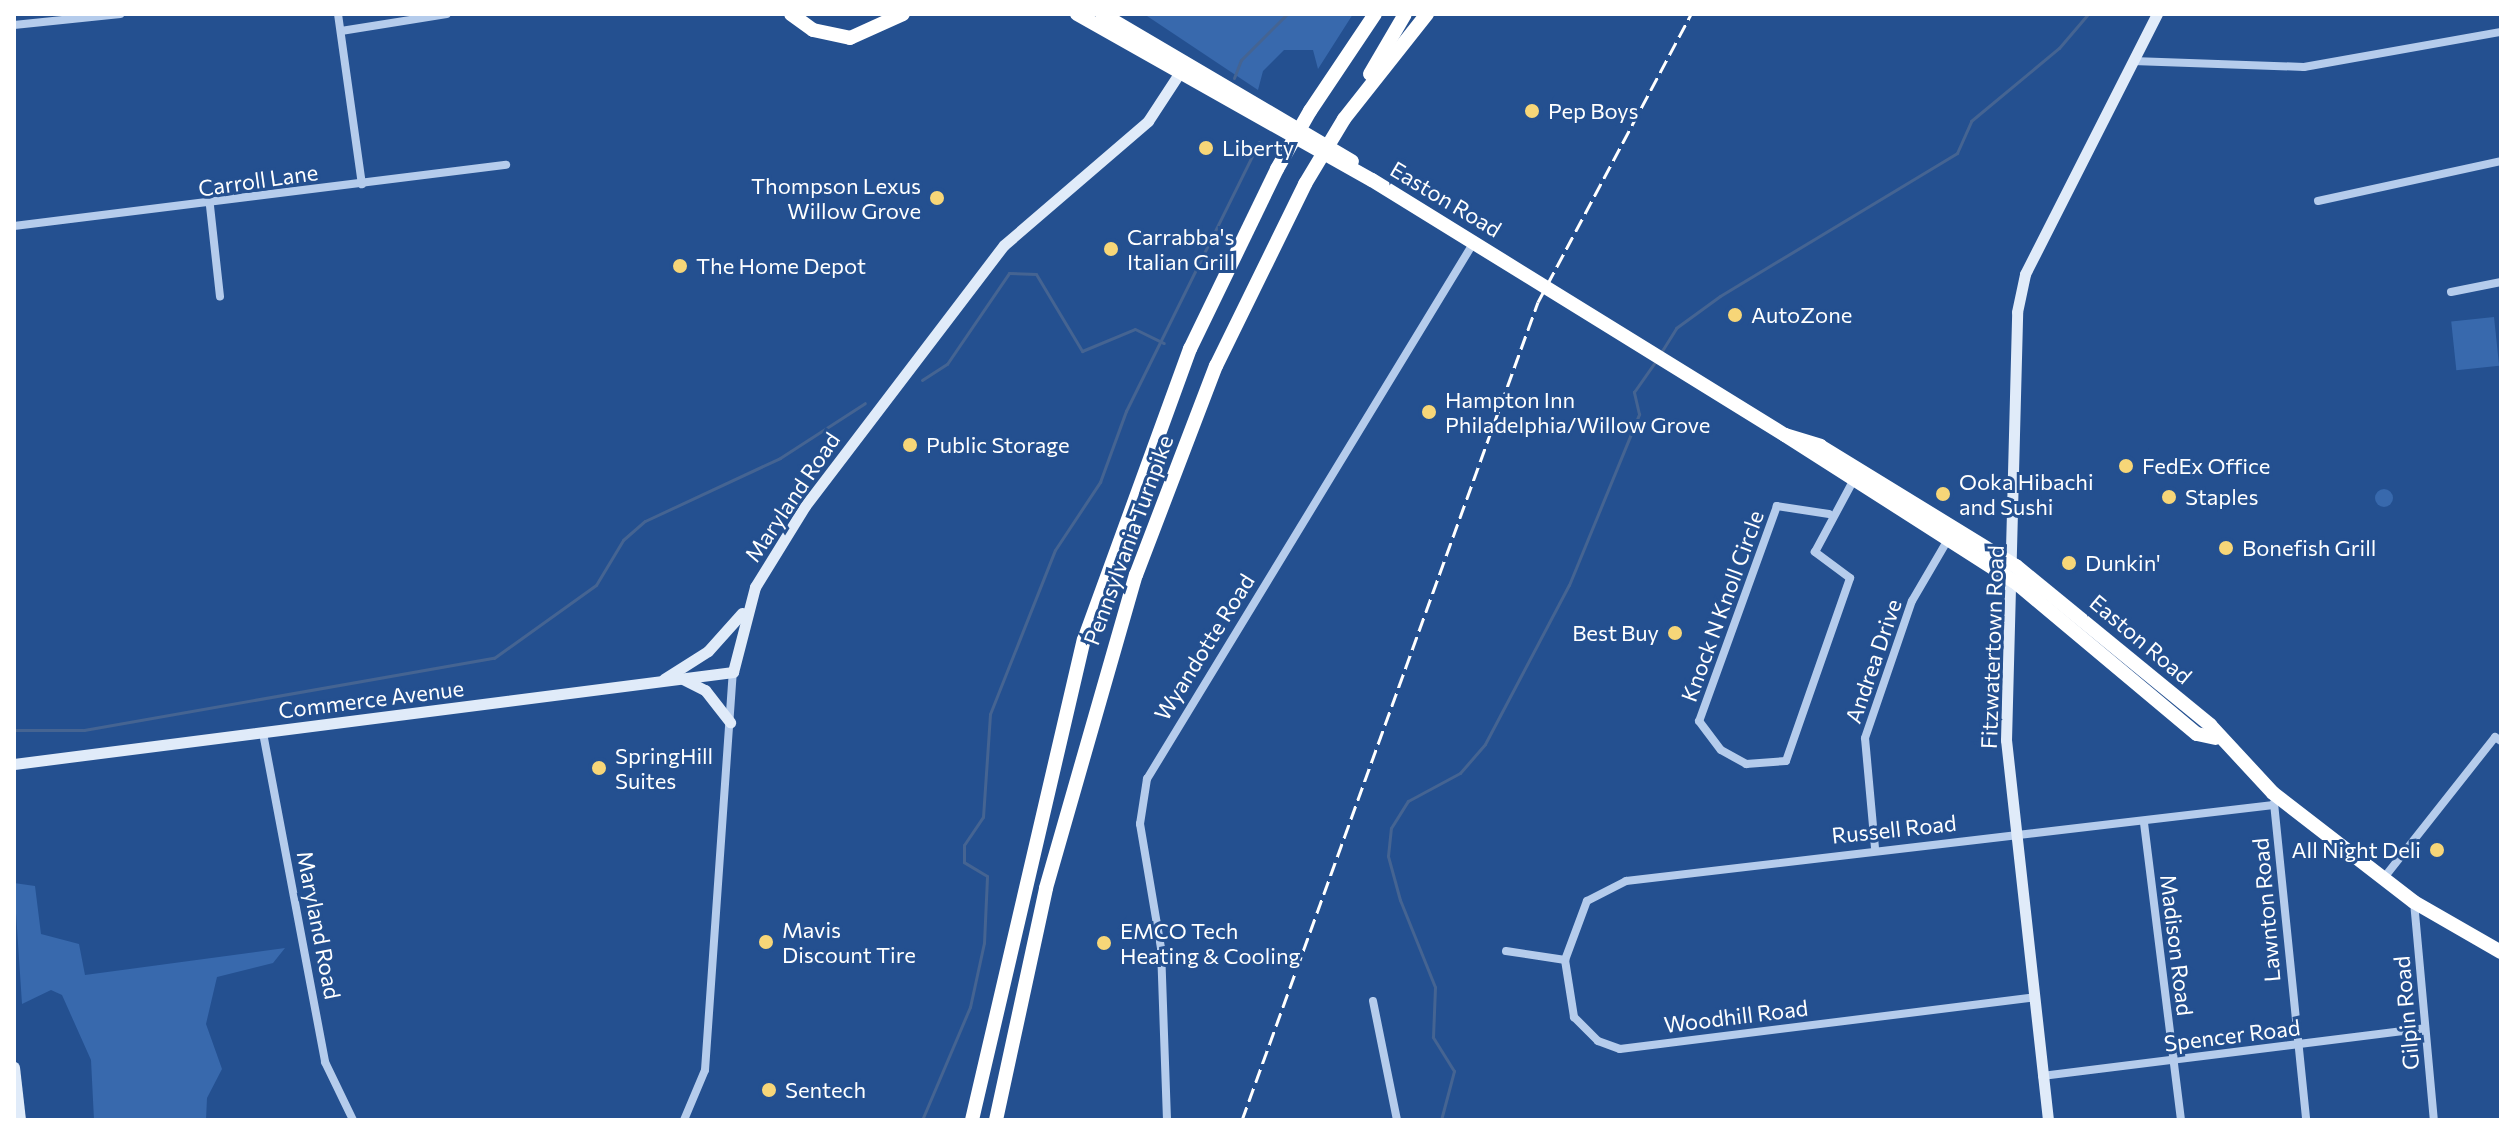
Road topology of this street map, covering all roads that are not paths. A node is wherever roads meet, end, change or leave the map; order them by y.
1 (120, 14) edge
2 (338, 14) edge
3 (447, 14) edge
4 (791, 14) edge
5 (804, 14) edge
6 (887, 14) edge
7 (903, 14) edge
8 (1077, 14) edge
9 (1102, 14) edge
10 (1375, 14) edge
11 (1405, 14) edge
12 (1427, 14) edge
13 (2157, 14) edge
14 (14, 25) edge
15 (341, 31) junction
16 (2501, 32) edge
17 (2133, 61) junction
18 (1183, 68) junction
19 (1344, 119) junction
20 (1352, 161) dead end
21 (2501, 161) edge
22 (506, 165) dead end
23 (362, 184) junction
24 (2318, 201) dead end
25 (210, 206) junction
26 (14, 226) edge
27 (1474, 242) junction
28 (2501, 282) edge
29 (2451, 292) dead end
30 (220, 296) dead end
31 (1785, 435) junction
32 (1852, 483) junction
33 (1829, 514) junction
34 (1947, 541) junction
35 (2016, 566) junction
36 (2015, 582) junction
37 (747, 606) junction
38 (733, 672) junction
39 (683, 679) junction
40 (659, 682) junction
41 (730, 722) junction
42 (263, 733) junction
43 (2216, 738) junction
44 (2498, 739) edge
45 (14, 764) edge
46 (2274, 799) junction
47 (2144, 823) junction
48 (2011, 835) junction
49 (1875, 848) junction
50 (2383, 879) junction
51 (2414, 902) junction
52 (1506, 951) dead end
53 (2501, 952) edge
54 (1565, 960) junction
55 (2031, 998) junction
56 (1373, 1001) dead end
57 (2425, 1028) junction
58 (2296, 1046) junction
59 (2173, 1060) junction
60 (14, 1067) edge
61 (2042, 1076) junction
62 (20, 1120) edge
63 (353, 1120) edge
64 (684, 1120) edge
65 (972, 1120) edge
66 (996, 1120) edge
67 (1167, 1120) edge
68 (1397, 1120) edge
69 (2048, 1120) edge
70 (2181, 1120) edge
71 (2306, 1120) edge
72 (2434, 1120) edge

1 - 14 street
2 - 15 street
3 - 15 street
4 - 7 highway
5 - 6 highway
8 - 18 highway, Easton Road
9 - 18 highway, Easton Road
10 - 65 highway, Pennsylvania Turnpike, bridge
11 - 19 highway, Pennsylvania Turnpike
12 - 19 highway
13 - 17 street, Fitzwatertown Road
15 - 23 street
16 - 17 street
17 - 35 street, Fitzwatertown Road
18 - 20 highway, Easton Road
18 - 27 highway, Easton Road
18 - 37 street, Maryland Road
19 - 66 highway, Pennsylvania Turnpike, bridge
21 - 24 street
22 - 23 street, Carroll Lane
23 - 25 street, Carroll Lane
25 - 26 street, Carroll Lane
25 - 30 street
27 - 31 highway, Easton Road
27 - 67 street, Wyandotte Road
28 - 29 street
31 - 32 highway, Easton Road
31 - 35 highway, Easton Road
32 - 33 street, Knock N Knoll Circle
32 - 34 highway, Easton Road
33 - 33 street, Knock N Knoll Circle
34 - 36 highway, Easton Road
34 - 49 street, Andrea Drive
35 - 36 street, Fitzwatertown Road
35 - 43 highway, Easton Road
36 - 43 highway, Easton Road
36 - 48 street, Fitzwatertown Road
37 - 38 street, Maryland Road
37 - 40 street
38 - 39 street, Commerce Avenue
38 - 41 street, Maryland Road
39 - 40 street, Commerce Avenue
39 - 41 street
40 - 42 street, Commerce Avenue
41 - 64 street, Maryland Road
42 - 45 street, Commerce Avenue
42 - 63 street, Maryland Road
43 - 46 highway, Easton Road
44 - 50 street
46 - 47 street, Russell Road
46 - 50 highway, Easton Road
46 - 58 street, Lawnton Road
47 - 48 street, Russell Road
47 - 59 street, Madison Road
48 - 49 street, Russell Road
48 - 55 street, Fitzwatertown Road
49 - 54 street, Russell Road
50 - 51 highway, Easton Road
51 - 53 highway, Easton Road
51 - 57 street, Gilpin Road
52 - 54 street
54 - 55 street, Woodhill Road
55 - 61 street, Fitzwatertown Road
56 - 68 street
57 - 58 street, Spencer Road
57 - 72 street, Gilpin Road
58 - 59 street, Spencer Road
58 - 71 street, Lawnton Road
59 - 61 street, Spencer Road
59 - 70 street, Madison Road
60 - 62 street
61 - 69 street, Fitzwatertown Road

